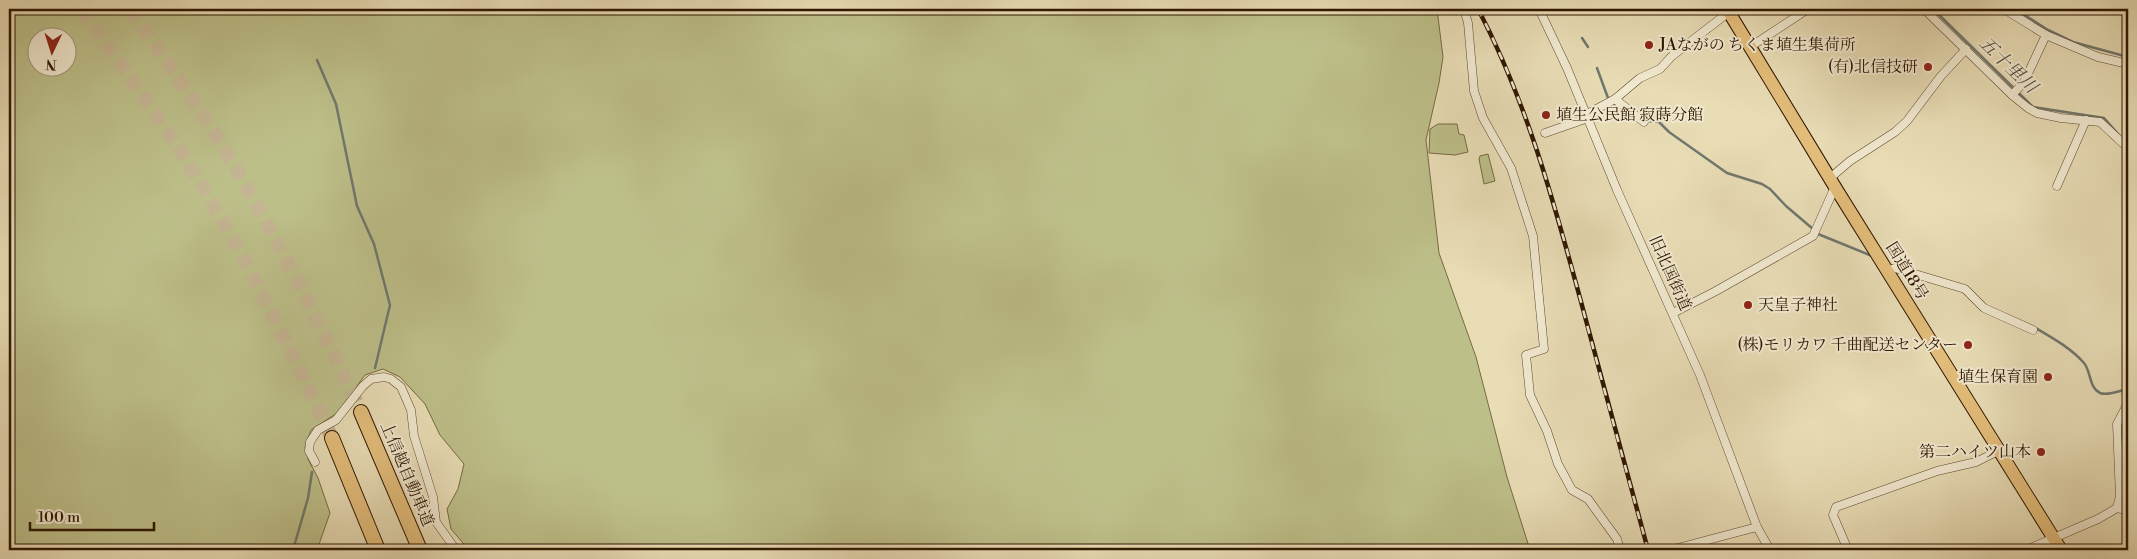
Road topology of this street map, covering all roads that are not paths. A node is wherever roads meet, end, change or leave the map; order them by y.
1 (1464, 9) edge
2 (1539, 9) edge
3 (1808, 9) edge
4 (1924, 9) edge
5 (2004, 9) edge
6 (1728, 10) edge
7 (2046, 35) junction
8 (1750, 47) junction
9 (1966, 49) junction
10 (2128, 64) edge
11 (2015, 92) junction
12 (1615, 99) junction
13 (1587, 116) junction
14 (2086, 120) junction
15 (1644, 122) dead end
16 (1545, 133) dead end
17 (2128, 148) edge
18 (1832, 182) junction
19 (2057, 186) dead end
20 (1888, 271) junction
21 (1673, 313) junction
22 (2033, 330) dead end
23 (2128, 403) edge
24 (361, 412) tunnel mouth
25 (332, 438) tunnel mouth
26 (1998, 450) junction
27 (315, 462) dead end
28 (2117, 508) junction
29 (2128, 511) edge
30 (1757, 526) junction
31 (2054, 538) junction
32 (1700, 546) edge
33 (378, 550) edge
34 (420, 550) edge
35 (456, 550) edge
36 (1620, 550) edge
37 (1670, 550) edge
38 (1770, 550) edge
39 (1848, 550) edge
40 (2026, 550) edge
41 (2061, 550) edge

1 - 36 street
2 - 13 street, 旧北国街道
3 - 8 street
4 - 9 street
5 - 7 street
6 - 8 highway, 国道18号
6 - 12 street
7 - 10 street
7 - 11 street
8 - 18 highway, 国道18号
9 - 11 street
9 - 18 street
11 - 14 street
12 - 13 street
12 - 15 street
13 - 16 street
13 - 21 street, 旧北国街道
14 - 17 street
14 - 19 street
18 - 20 highway, 国道18号
18 - 21 street
20 - 22 street
20 - 26 highway, 国道18号
21 - 30 street, 旧北国街道
23 - 28 street
24 - 34 highway, 上信越自動車道
25 - 33 highway
26 - 31 highway, 国道18号
26 - 39 street
27 - 35 street
28 - 29 street
28 - 31 street
30 - 32 street
30 - 38 street, 旧北国街道
31 - 40 street
31 - 41 highway, 国道18号
32 - 37 street

